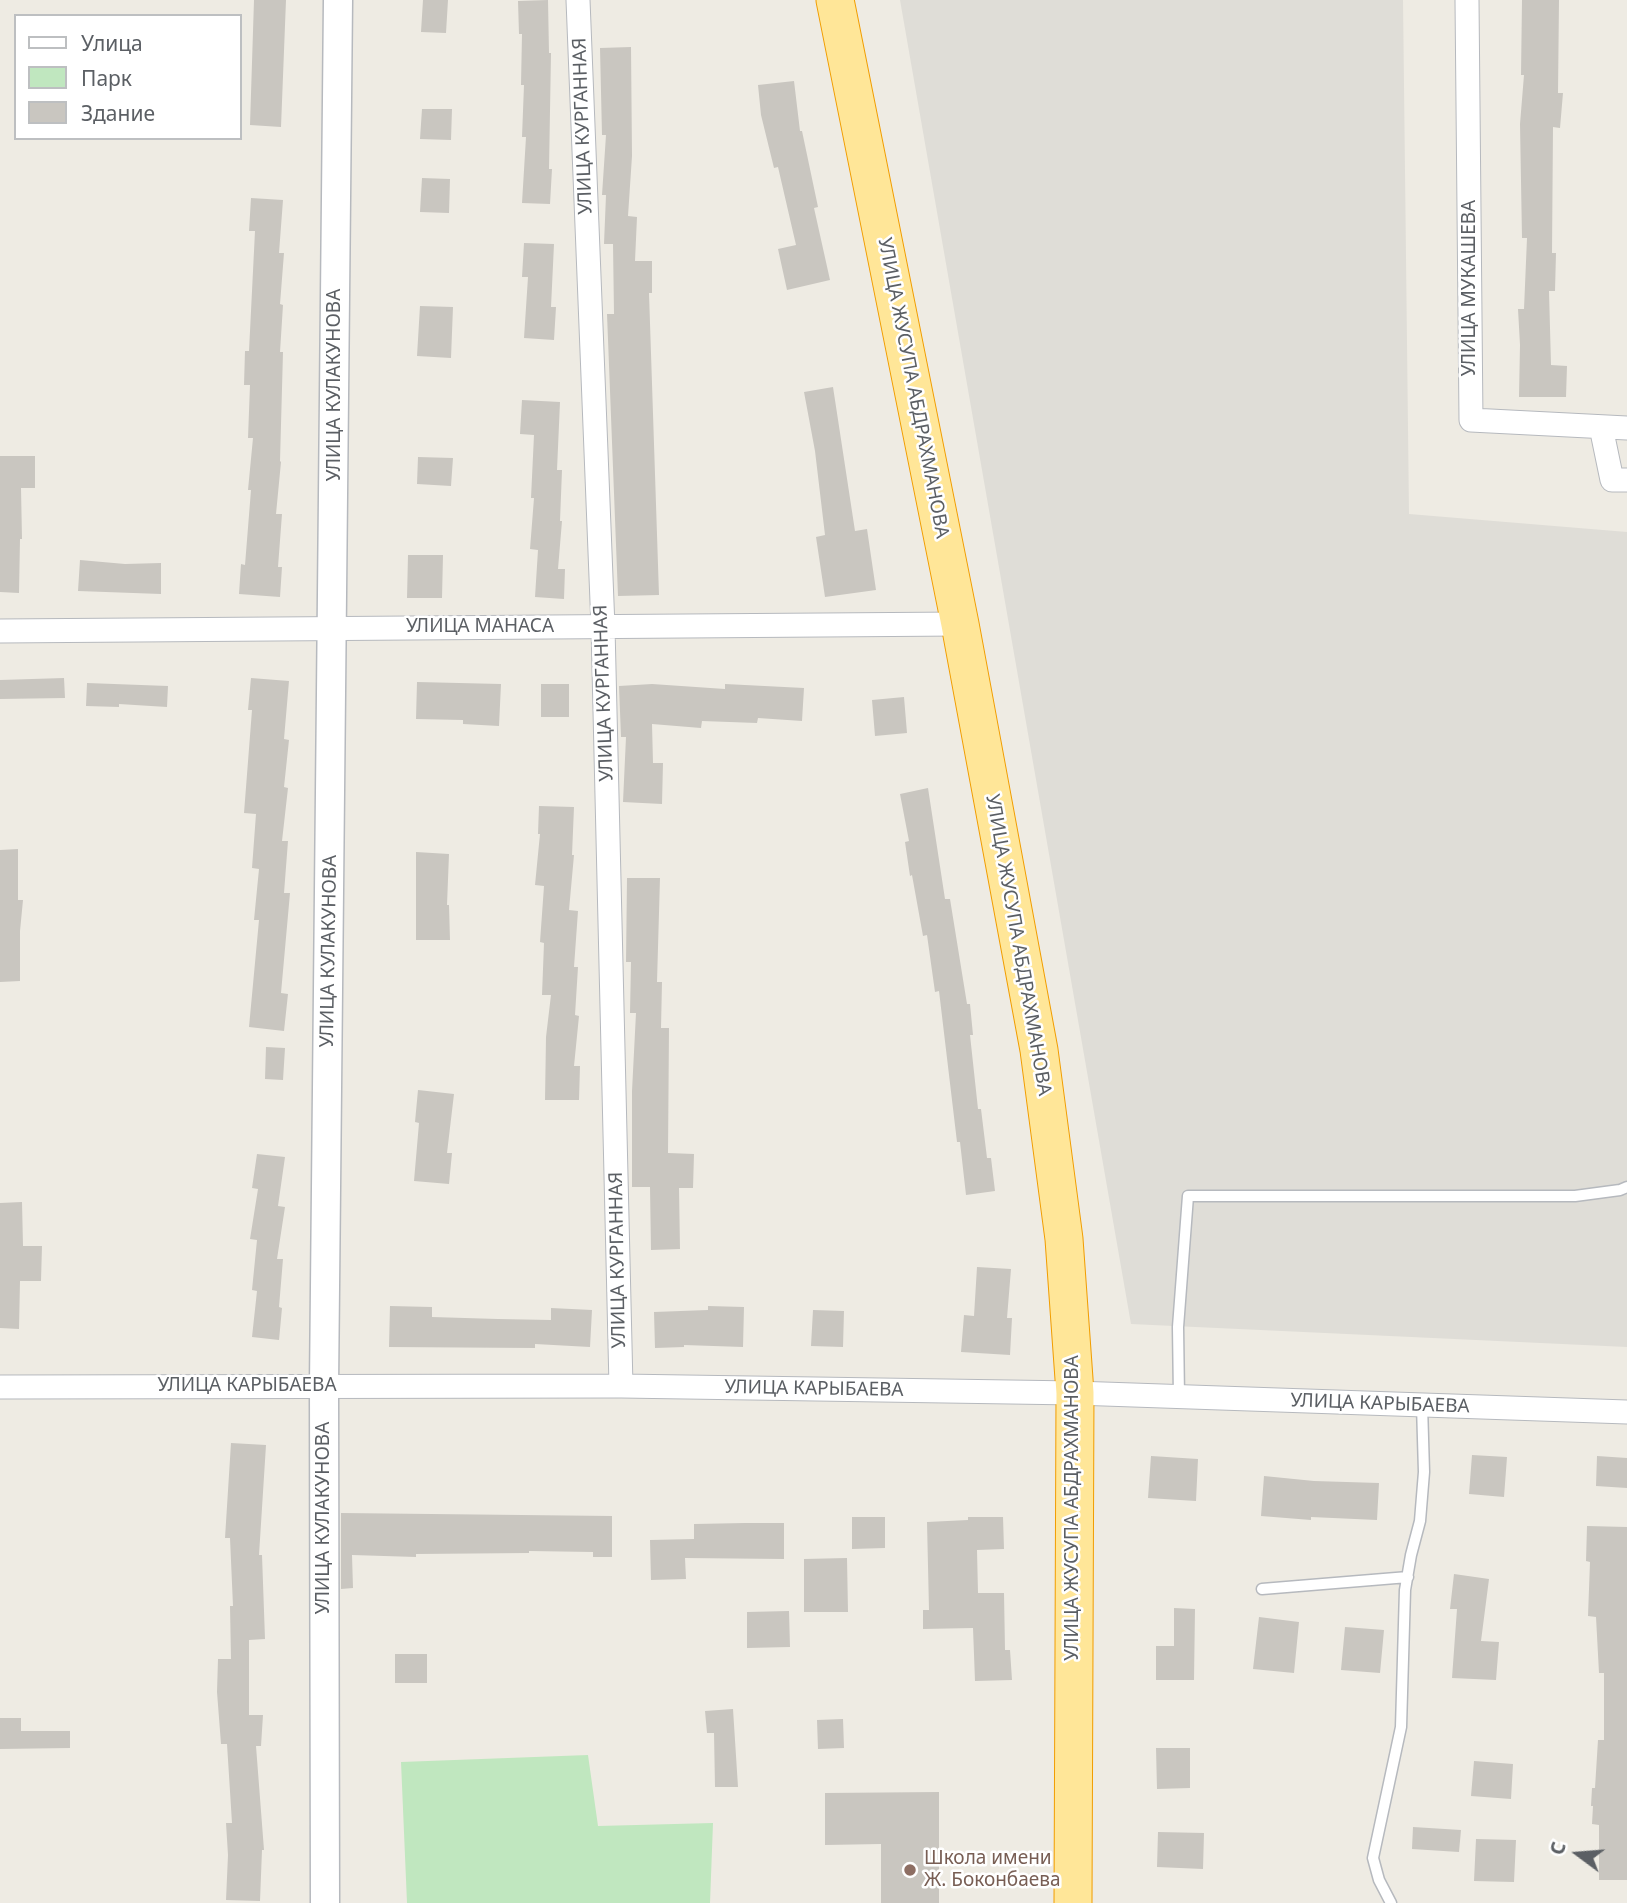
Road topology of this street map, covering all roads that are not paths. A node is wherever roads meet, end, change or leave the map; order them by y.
1 (338, 0) edge
2 (578, 0) edge
3 (835, 0) edge
4 (1467, 0) edge
5 (1601, 427) junction
6 (1627, 429) edge
7 (1627, 480) edge
8 (960, 624) junction
9 (603, 627) junction
10 (333, 628) junction
11 (0, 631) edge
12 (1627, 1187) edge
13 (324, 1385) junction
14 (621, 1386) junction
15 (0, 1387) edge
16 (1075, 1393) junction
17 (1179, 1397) junction
18 (1422, 1405) junction
19 (1627, 1412) edge
20 (1408, 1577) junction
21 (1262, 1589) dead end
22 (325, 1903) edge
23 (1073, 1903) edge
24 (1391, 1903) edge

1 - 10 street, УЛИЦА КУЛАКУНОВА
2 - 9 street, УЛИЦА КУРГАННАЯ
3 - 8 highway, УЛИЦА ЖУСУПА АБДРАХМАНОВА
4 - 5 street, УЛИЦА МУКАШЕВА
5 - 6 street, УЛИЦА МУКАШЕВА
5 - 7 street
8 - 9 street, УЛИЦА МАНАСА
8 - 16 highway, УЛИЦА ЖУСУПА АБДРАХМАНОВА
9 - 10 street, УЛИЦА МАНАСА
9 - 14 street, УЛИЦА КУРГАННАЯ
10 - 11 street, УЛИЦА МАНАСА
10 - 13 street, УЛИЦА КУЛАКУНОВА
12 - 17 lane
13 - 14 street, УЛИЦА КАРЫБАЕВА
13 - 15 street, УЛИЦА КАРЫБАЕВА
13 - 22 street, УЛИЦА КУЛАКУНОВА
14 - 16 street, УЛИЦА КАРЫБАЕВА
16 - 17 street, УЛИЦА КАРЫБАЕВА
16 - 23 highway, УЛИЦА ЖУСУПА АБДРАХМАНОВА
17 - 18 street, УЛИЦА КАРЫБАЕВА
18 - 19 street, УЛИЦА КАРЫБАЕВА
18 - 20 lane
20 - 21 lane
20 - 24 lane

